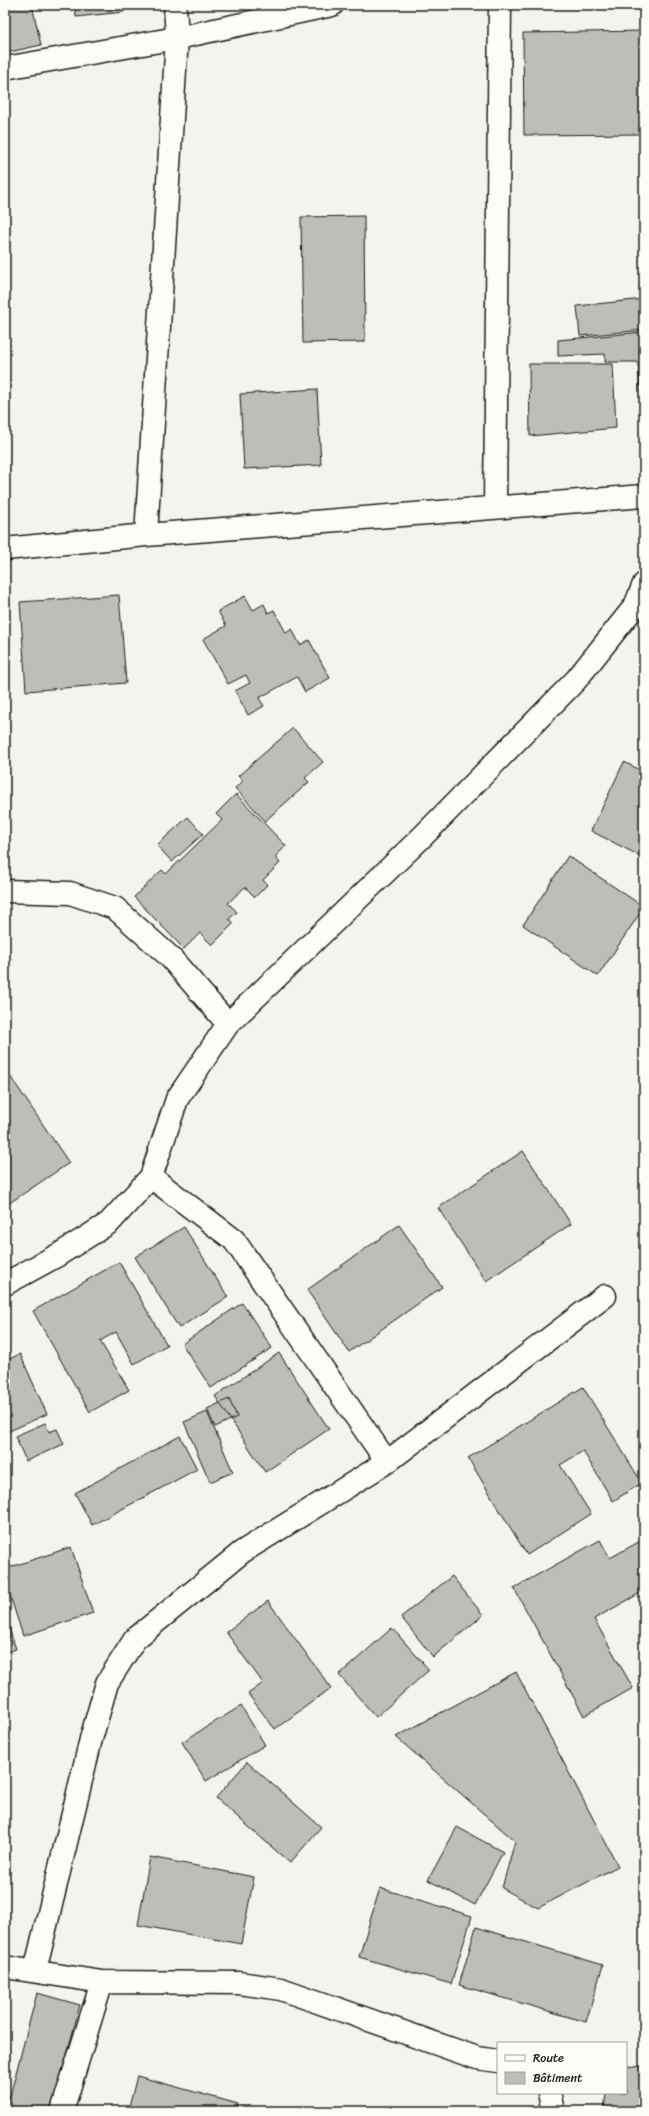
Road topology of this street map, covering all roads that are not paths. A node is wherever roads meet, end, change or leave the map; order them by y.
1 (175, 5) edge
2 (332, 5) edge
3 (500, 5) edge
4 (177, 38) junction
5 (5, 68) edge
6 (644, 496) edge
7 (495, 507) junction
8 (146, 535) junction
9 (5, 549) edge
10 (644, 584) edge
11 (5, 891) edge
12 (228, 1024) junction
13 (150, 1177) junction
14 (5, 1284) edge
15 (605, 1296) dead end
16 (387, 1462) junction
17 (5, 1967) edge
18 (36, 1971) junction
19 (102, 1982) junction
20 (497, 2061) edge
21 (549, 2094) edge
22 (62, 2111) edge
23 (553, 2111) edge

1 - 4 street
2 - 4 street
3 - 7 street
4 - 5 street
4 - 8 street
6 - 7 street
7 - 8 street
8 - 9 street
10 - 12 street
11 - 12 street
12 - 13 street
13 - 14 street
13 - 16 street
15 - 16 street
16 - 18 street
17 - 18 street
18 - 19 street
19 - 20 street
19 - 22 street
21 - 23 street

